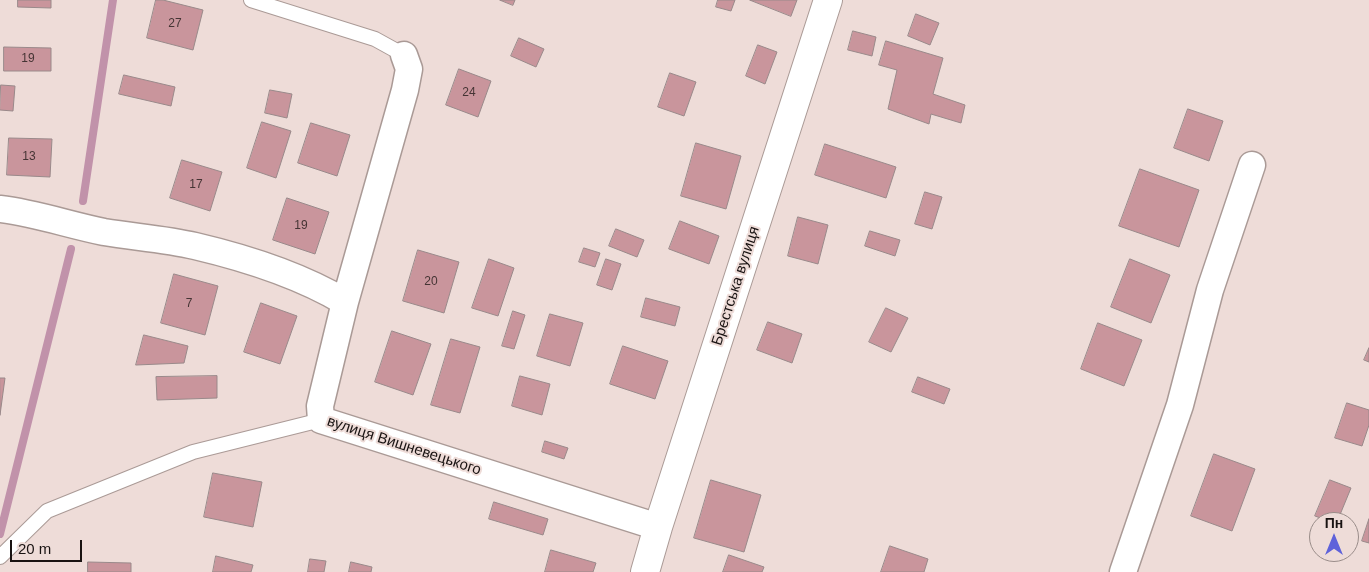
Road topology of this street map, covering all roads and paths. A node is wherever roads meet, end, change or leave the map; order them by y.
1 (250, 0) edge
2 (828, 0) edge
3 (404, 55) joint
4 (1252, 165) dead end
5 (0, 209) edge
6 (345, 302) junction
7 (320, 420) junction
8 (658, 527) junction
9 (0, 557) edge
10 (646, 572) edge
11 (1123, 572) edge

1 - 3 lane
2 - 8 main road, Брестська вулиця
3 - 6 street, вулиця Вишневецького
4 - 11 street
5 - 6 street
6 - 7 street, вулиця Вишневецького
7 - 8 street, вулиця Вишневецького
7 - 9 lane
8 - 10 main road, Брестська вулиця

